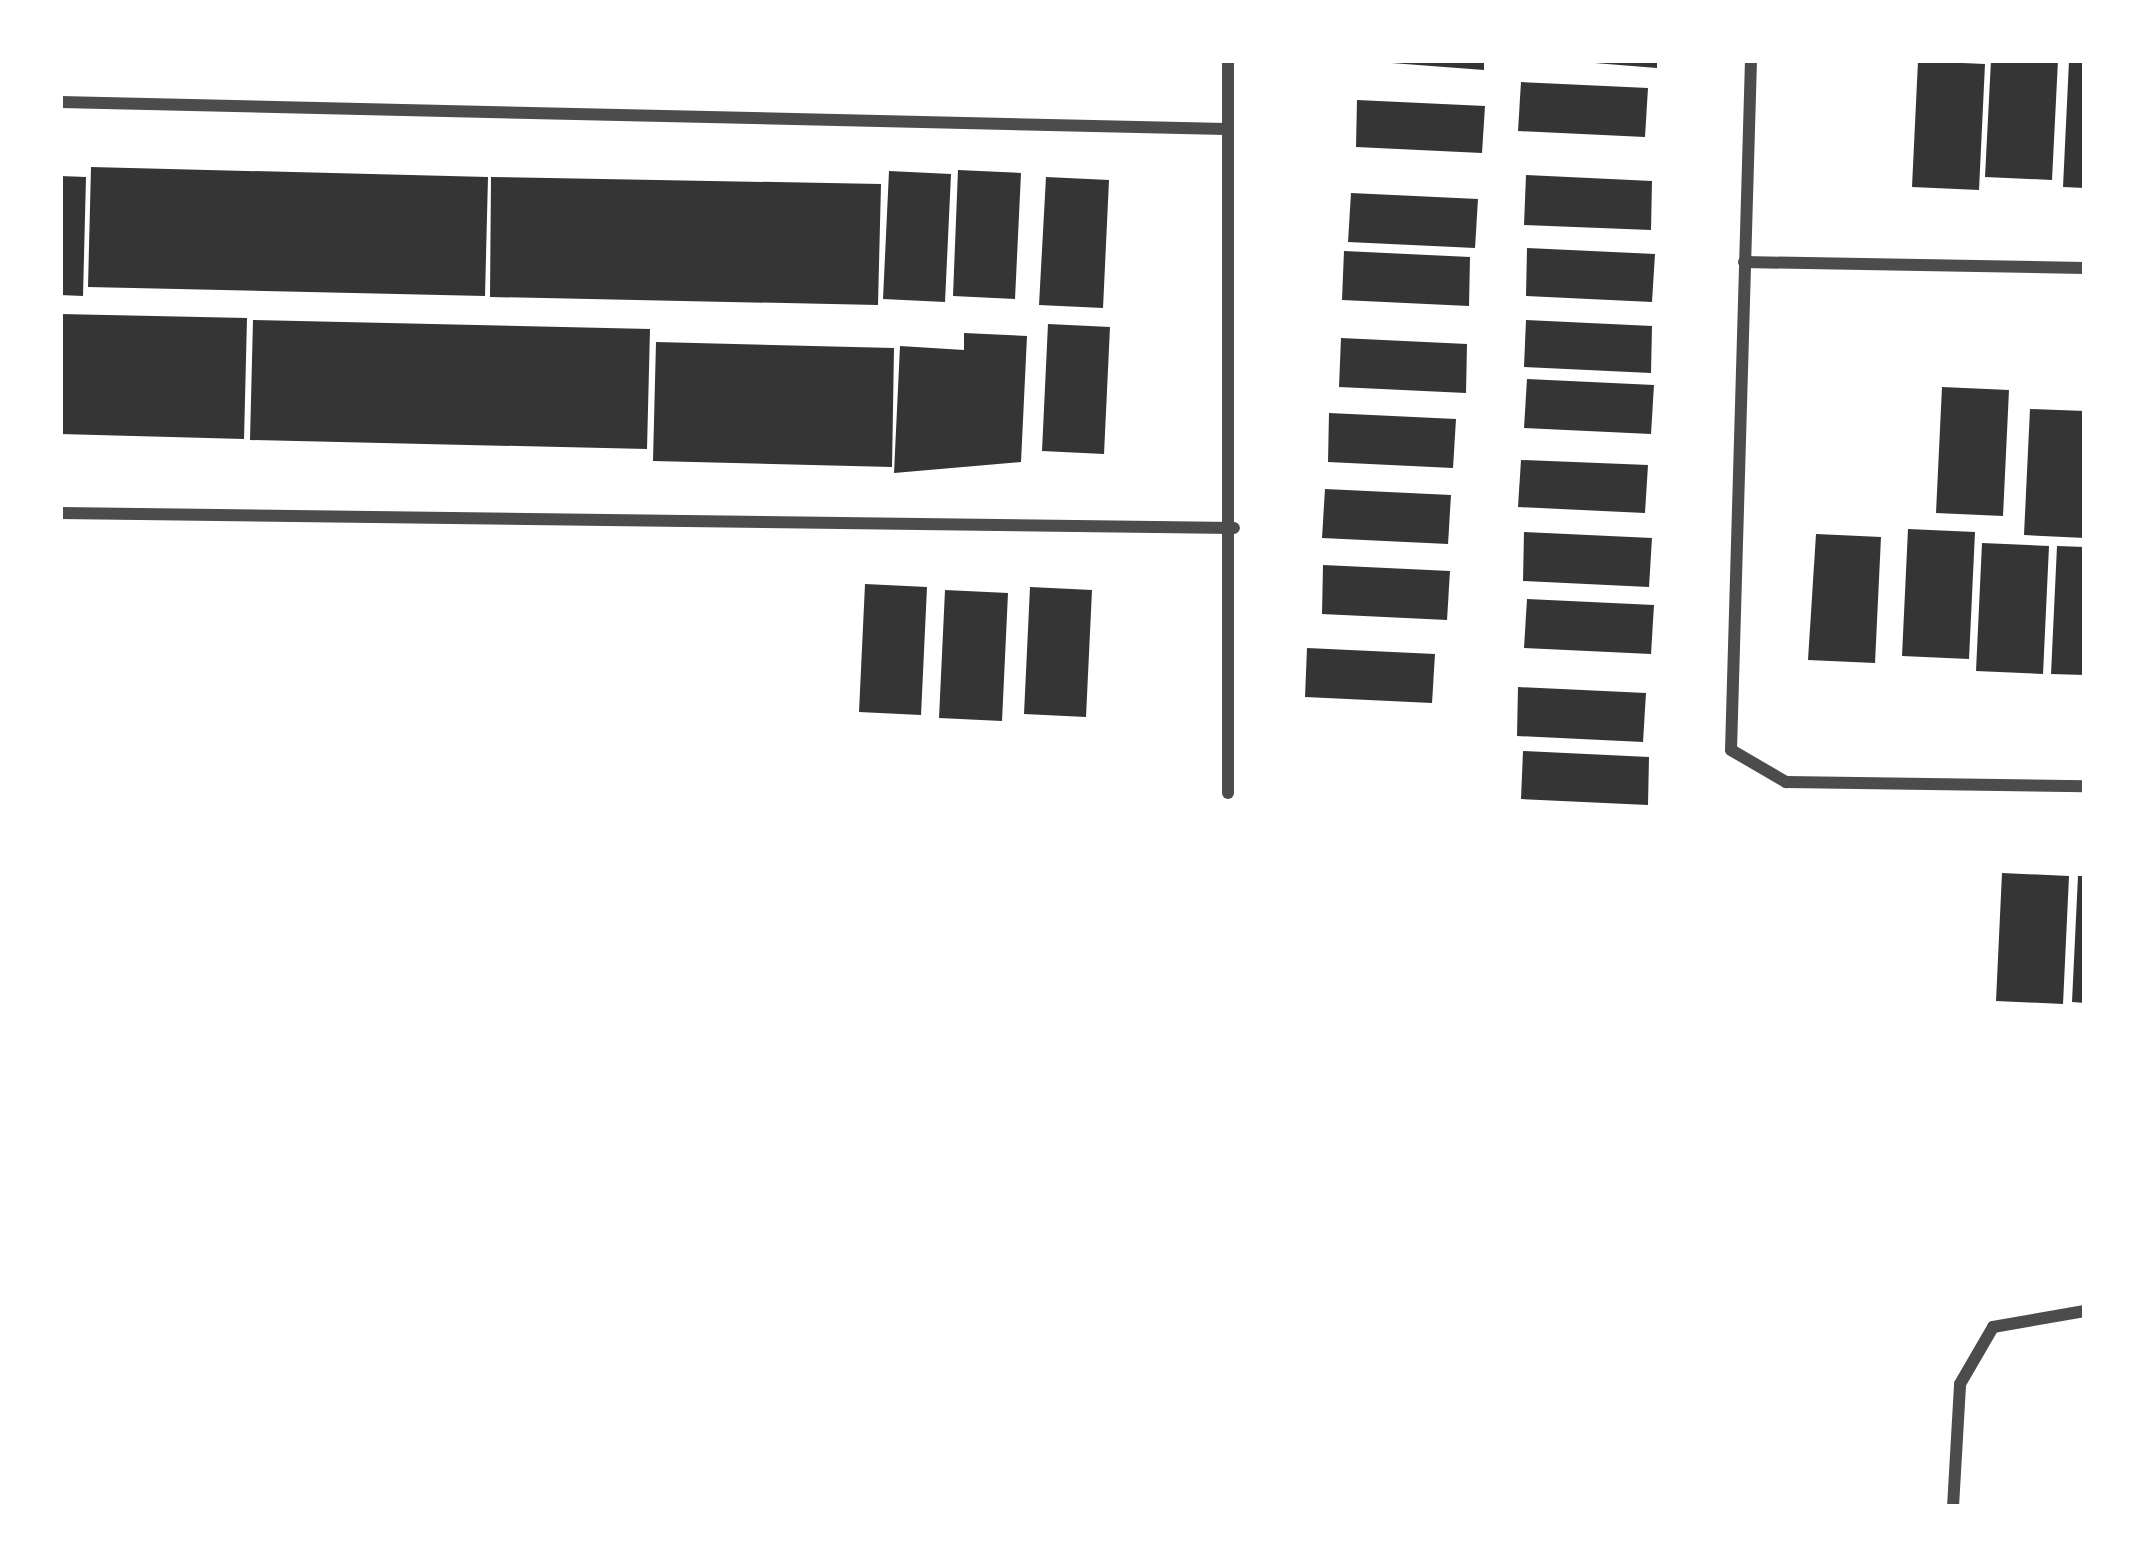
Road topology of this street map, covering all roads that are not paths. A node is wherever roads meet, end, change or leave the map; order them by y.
1 (1228, 60) edge
2 (1751, 60) edge
3 (60, 102) edge
4 (1226, 129) junction
5 (1744, 262) junction
6 (2085, 268) edge
7 (60, 513) edge
8 (1234, 528) junction
9 (2085, 786) edge
10 (1228, 793) dead end
11 (2085, 1311) edge
12 (1952, 1507) edge

1 - 4 street
2 - 5 street
3 - 4 street
4 - 8 street
5 - 6 street
5 - 9 street
7 - 8 street
8 - 10 street
11 - 12 street

